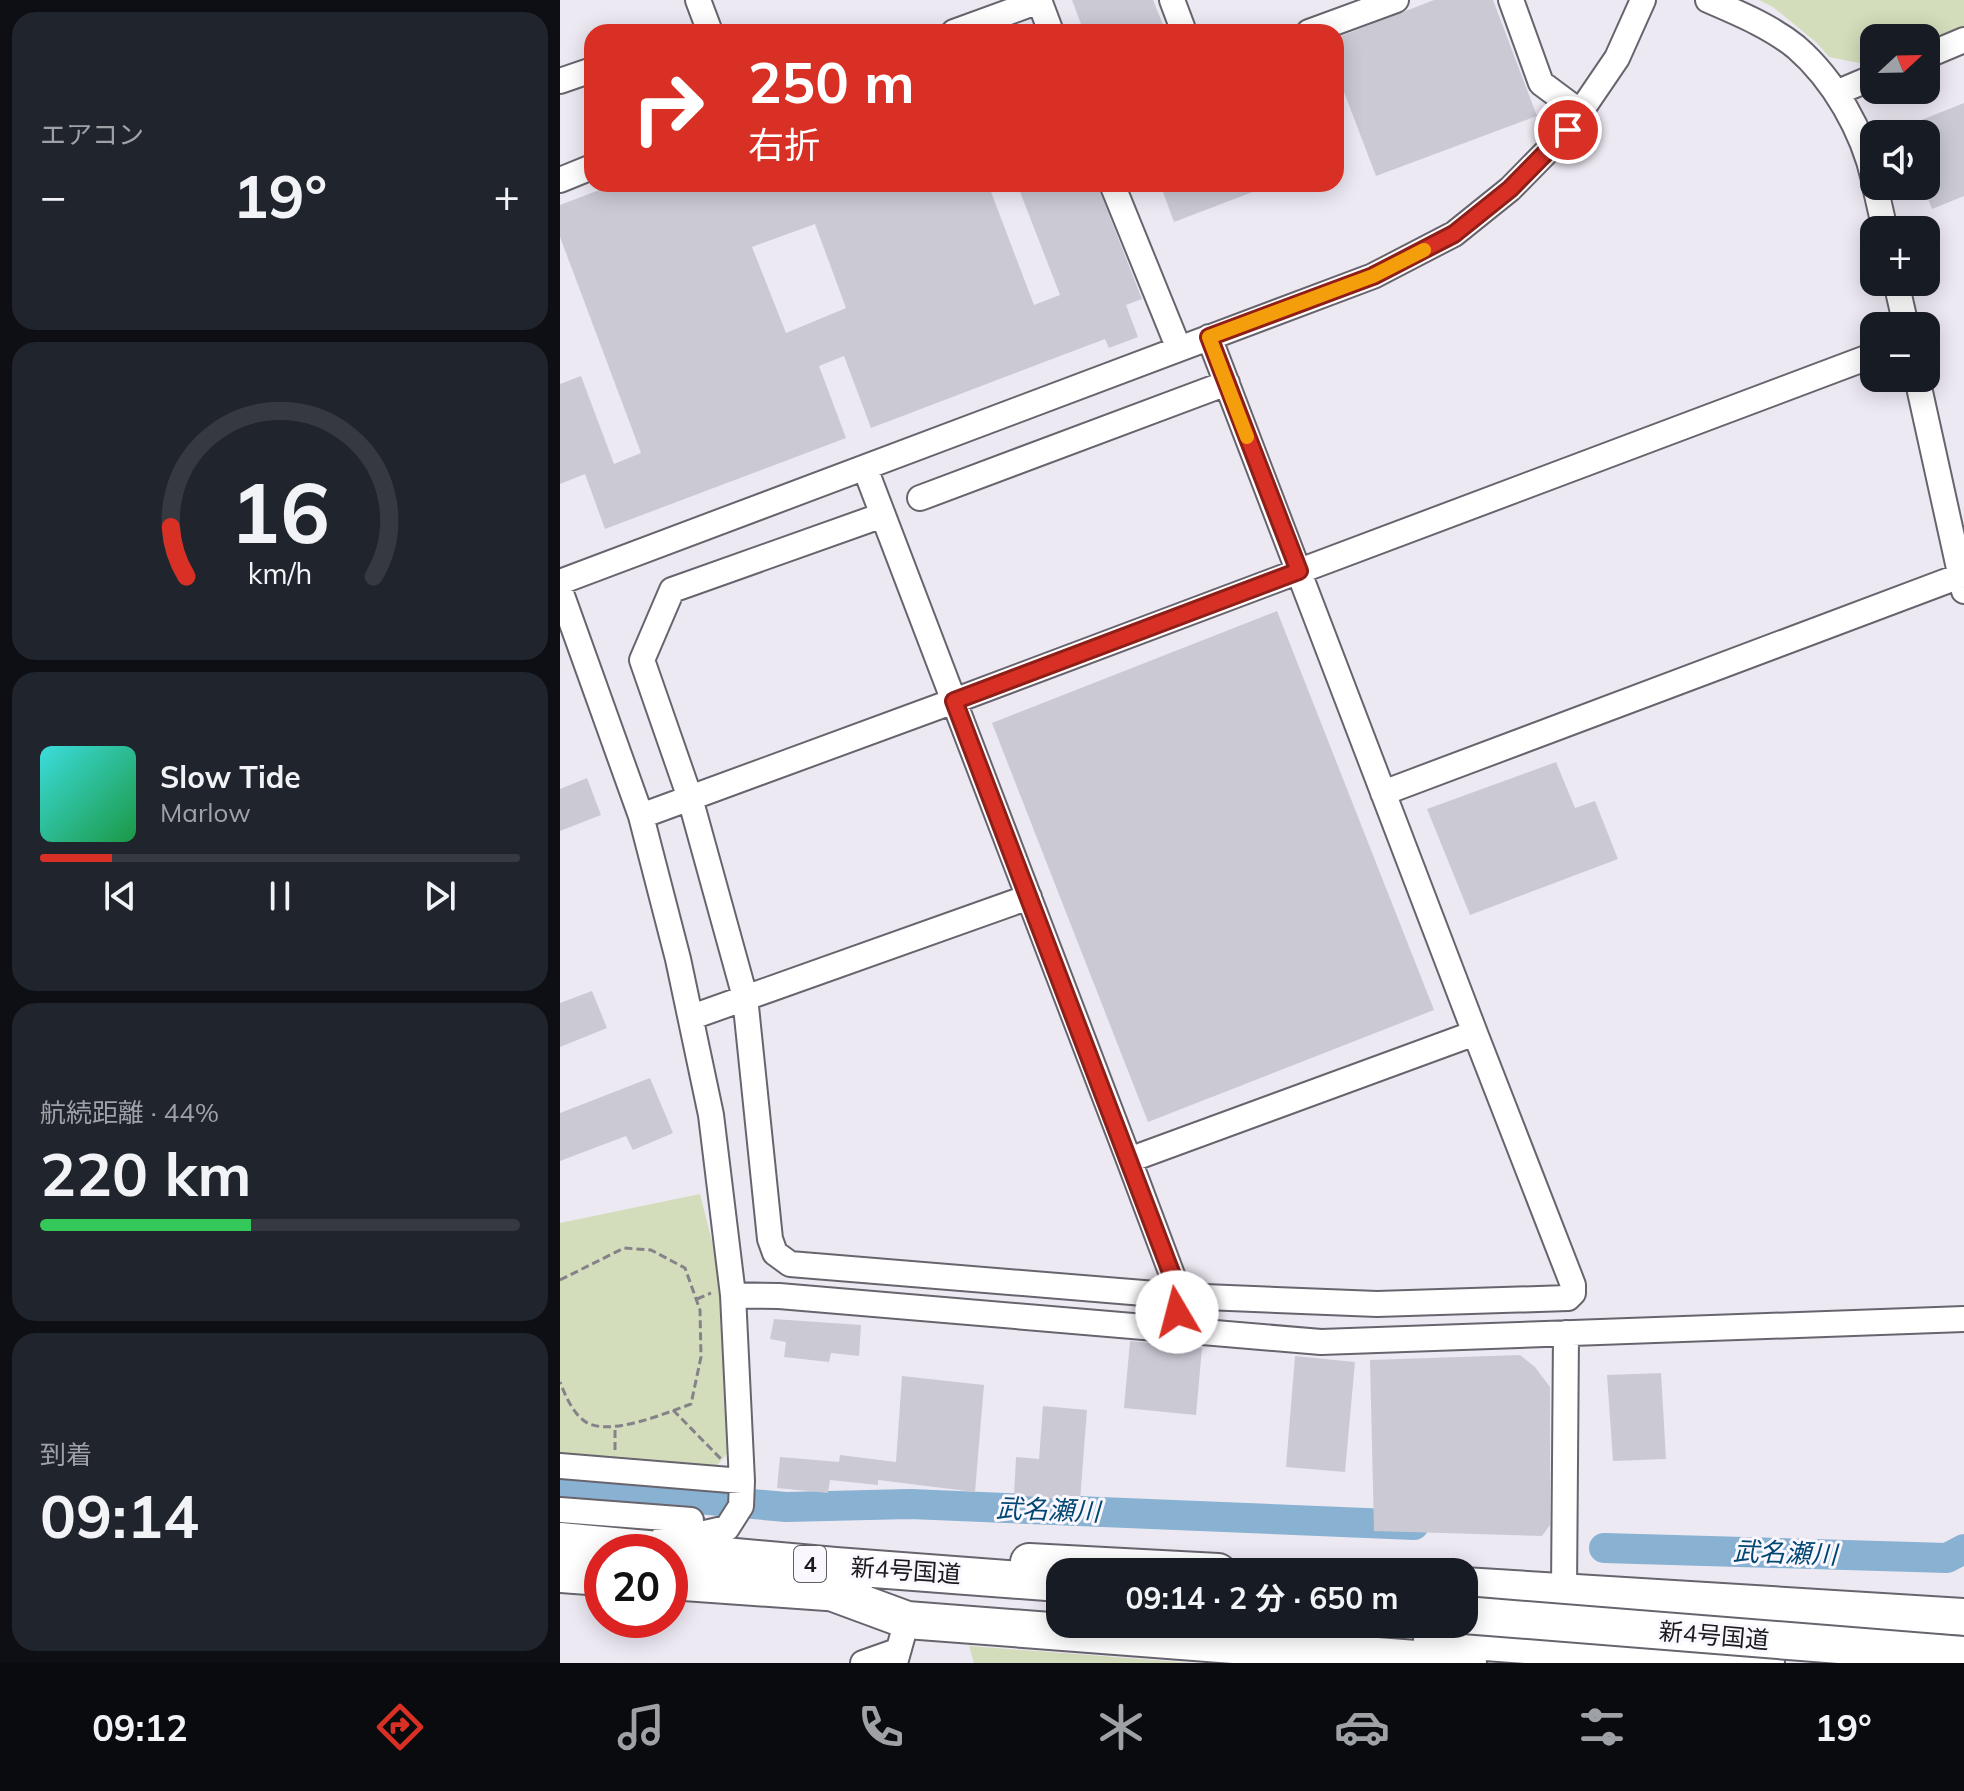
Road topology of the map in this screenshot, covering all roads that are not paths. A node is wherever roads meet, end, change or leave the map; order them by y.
1 (698, 0) edge
2 (1039, 0) edge
3 (1172, 0) edge
4 (1396, 0) edge
5 (1511, 0) edge
6 (1643, 0) edge
7 (1708, 0) edge
8 (703, 24) edge
9 (975, 24) edge
10 (1048, 24) edge
11 (1181, 24) edge
12 (1331, 24) edge
13 (1964, 40) edge
14 (1940, 50) edge
15 (584, 73) edge
16 (560, 81) edge
17 (1860, 83) edge
18 (1836, 93) junction
19 (1580, 112) junction
20 (1860, 139) edge
21 (584, 170) edge
22 (560, 180) edge
23 (1115, 192) edge
24 (1209, 337) junction
25 (1179, 349) junction
26 (1860, 360) edge
27 (1227, 383) junction
28 (1920, 392) edge
29 (865, 468) junction
30 (920, 498) dead end
31 (883, 515) junction
32 (1299, 571) junction
33 (560, 582) edge
34 (1962, 584) edge
35 (560, 590) edge
36 (954, 701) junction
37 (1383, 793) junction
38 (690, 798) junction
39 (641, 816) junction
40 (1029, 897) junction
41 (745, 997) junction
42 (692, 1017) junction
43 (1475, 1033) junction
44 (1129, 1160) junction
45 (733, 1295) junction
46 (1180, 1296) junction
47 (1964, 1319) edge
48 (1174, 1329) junction
49 (1566, 1333) junction
50 (560, 1466) edge
51 (742, 1481) junction
52 (710, 1521) dead end
53 (564, 1542) edge
54 (584, 1560) edge
55 (1046, 1562) edge
56 (833, 1579) junction
57 (688, 1581) edge
58 (1046, 1583) edge
59 (1478, 1587) edge
60 (1564, 1591) junction
61 (1046, 1608) edge
62 (1478, 1616) edge
63 (1964, 1617) edge
64 (1435, 1638) edge
65 (899, 1644) edge
66 (1964, 1655) edge
67 (863, 1663) edge
68 (1468, 1663) edge
69 (1766, 1663) edge

1 - 8 street
2 - 9 street
2 - 10 street
3 - 11 street
4 - 12 street
5 - 19 street
6 - 19 street
7 - 18 street
13 - 14 street
15 - 16 street
17 - 18 street
18 - 20 street
19 - 24 street
21 - 22 street
23 - 25 street
24 - 25 street
24 - 27 street
25 - 29 street
26 - 32 street
27 - 30 street
27 - 32 street
28 - 34 street
29 - 31 street
29 - 33 street
31 - 36 street
31 - 38 street
32 - 36 street
32 - 37 street
34 - 37 street
35 - 39 street
36 - 38 street
36 - 40 street
37 - 43 street
38 - 39 street
38 - 41 street
39 - 42 street
40 - 41 street
40 - 44 street
41 - 42 street
41 - 46 street
42 - 45 street
43 - 44 street
43 - 46 street
44 - 46 street
45 - 48 street
45 - 51 street
46 - 48 street
47 - 49 street
48 - 49 street
49 - 60 street
50 - 51 street
51 - 53 street
52 - 53 street
53 - 54 highway
53 - 56 highway, 新4号国道 / 4
55 - 56 highway
56 - 57 highway, 新4号国道 / 4
56 - 58 highway, 新4号国道 / 4
56 - 61 highway, 新4号国道 / 4
56 - 65 highway
59 - 60 highway
60 - 63 highway
62 - 66 highway, 新4号国道, bridge
64 - 69 highway, 新4号国道
65 - 67 street
65 - 68 highway

